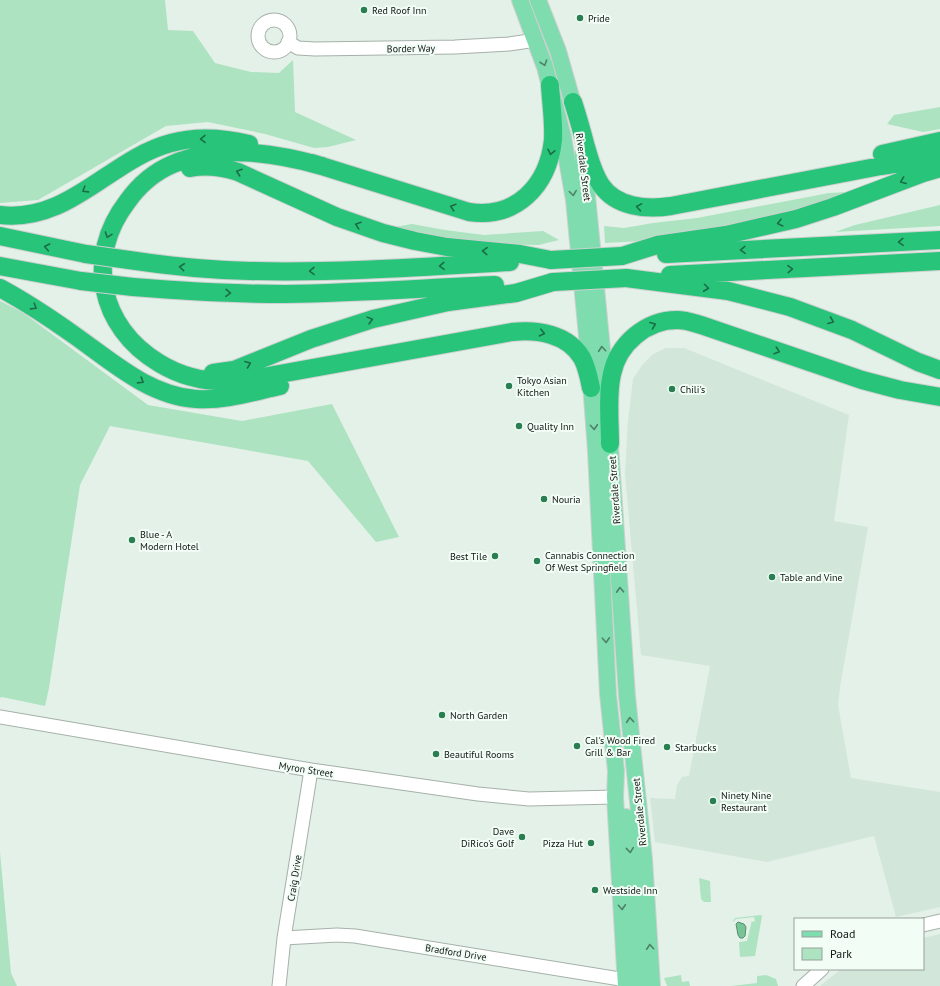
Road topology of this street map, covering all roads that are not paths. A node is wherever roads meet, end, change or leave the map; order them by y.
1 (520, 0) edge
2 (538, 0) edge
3 (536, 40) junction
4 (288, 42) dead end
5 (550, 85) junction
6 (573, 102) junction
7 (940, 141) edge
8 (940, 157) edge
9 (322, 166) junction
10 (940, 168) edge
11 (127, 202) junction
12 (677, 205) junction
13 (0, 215) edge
14 (0, 236) edge
15 (940, 240) edge
16 (622, 256) junction
17 (551, 260) junction
18 (940, 261) edge
19 (0, 266) edge
20 (626, 278) junction
21 (553, 282) junction
22 (0, 288) edge
23 (504, 334) junction
24 (144, 354) junction
25 (940, 370) edge
26 (850, 376) junction
27 (591, 388) junction
28 (940, 389) edge
29 (940, 397) edge
30 (610, 444) junction
31 (0, 717) edge
32 (311, 770) junction
33 (616, 770) junction
34 (615, 798) junction
35 (940, 921) edge
36 (924, 925) edge
37 (284, 938) junction
38 (821, 970) edge
39 (642, 984) edge
40 (278, 986) edge
41 (803, 986) edge

1 - 3 main road, Riverdale Street
2 - 6 main road, Riverdale Street
3 - 4 street, Border Way
3 -> 5 main road, Riverdale Street
5 -> 9 highway
5 -> 27 main road, Riverdale Street
12 -> 6 highway
30 -> 6 main road, Riverdale Street
7 - 12 highway
8 - 12 highway
9 - 11 highway
9 -> 13 highway
10 -> 16 highway
17 -> 11 highway
11 -> 24 highway
17 -> 14 highway, bridge
15 -> 16 highway
16 - 17 highway, bridge
20 -> 18 highway
19 -> 21 highway, bridge
20 - 21 highway, bridge
20 -> 25 highway
24 -> 21 highway
22 -> 23 highway
23 - 24 highway
23 -> 27 highway
26 - 28 highway
26 - 29 highway
30 -> 26 highway
27 -> 33 main road, Riverdale Street
39 -> 30 main road, Riverdale Street
31 - 32 street, Myron Street
32 - 34 street, Myron Street
32 - 37 street, Craig Drive
33 - 34 main road, Riverdale Street
33 -> 39 main road
34 -> 39 main road, Riverdale Street
35 - 36 street
37 - 39 street, Bradford Drive
37 - 40 street, Craig Drive
38 - 41 street

